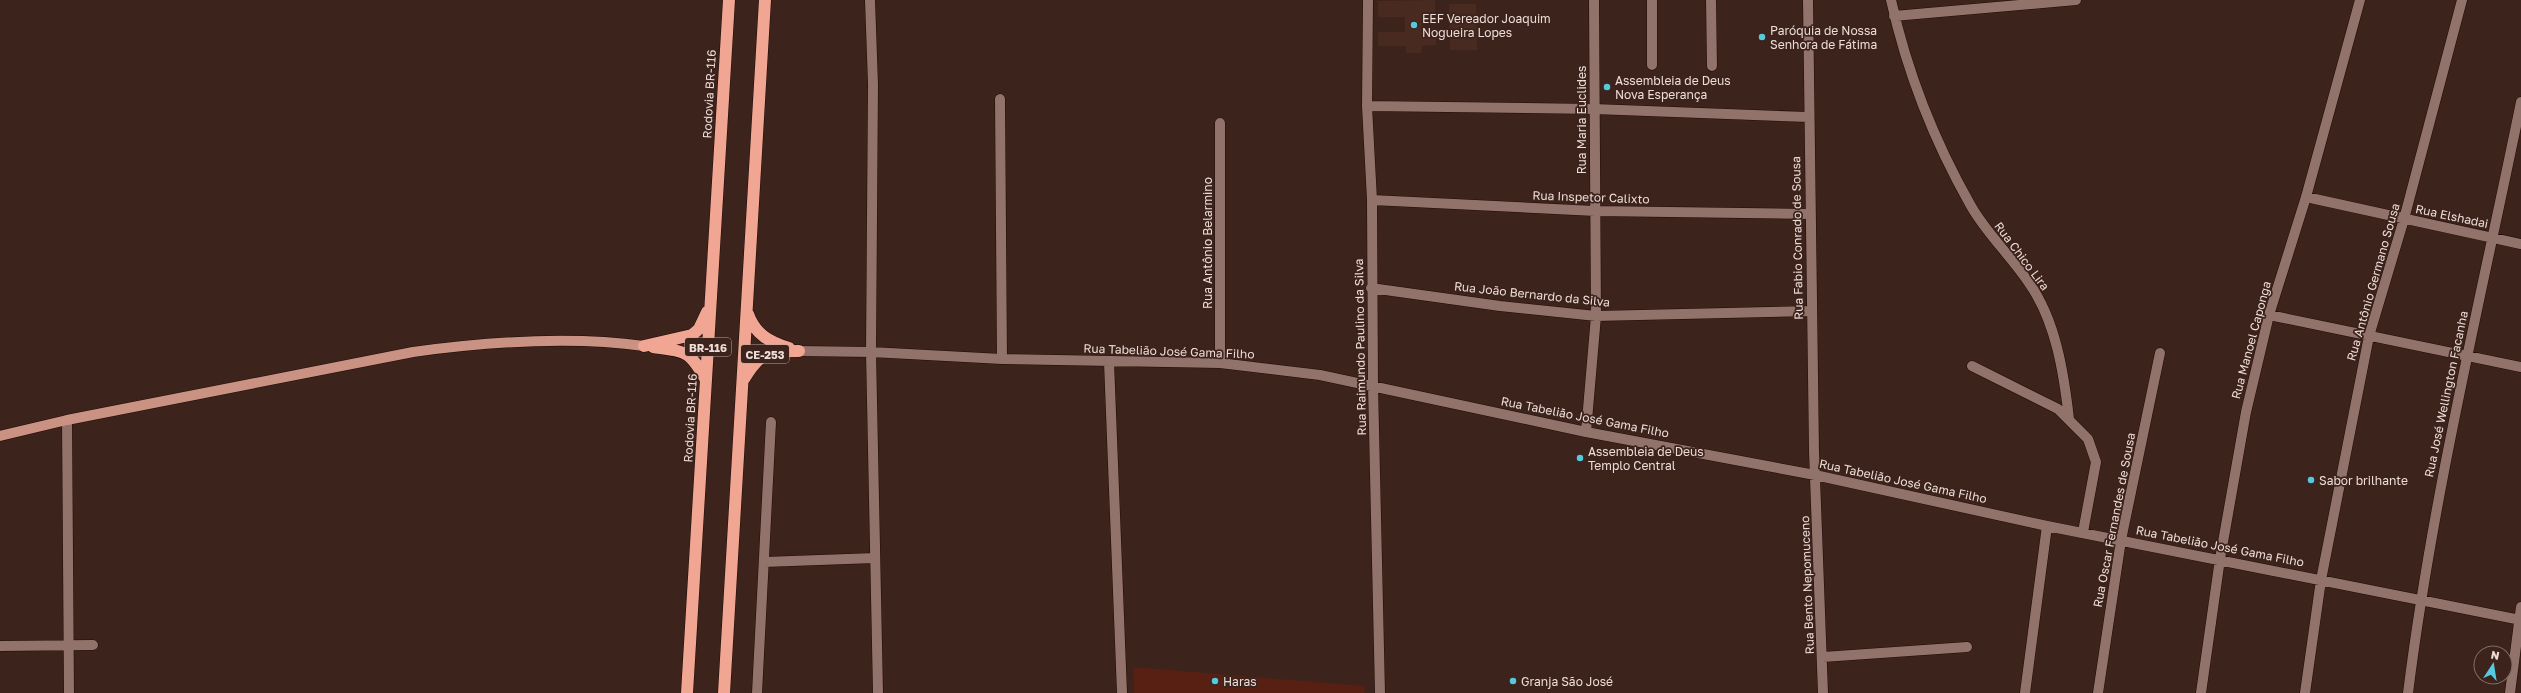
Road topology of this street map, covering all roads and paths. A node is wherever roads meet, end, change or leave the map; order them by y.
1 (728, 0) edge
2 (765, 0) edge
3 (870, 0) edge
4 (1368, 0) edge
5 (1594, 0) edge
6 (1652, 0) edge
7 (1711, 0) edge
8 (1808, 0) edge
9 (1891, 0) edge
10 (2076, 0) edge
11 (2360, 0) edge
12 (2462, 0) edge
13 (1995, 4) edge
14 (1894, 16) junction
15 (1652, 65) dead end
16 (1712, 66) dead end
17 (1000, 99) dead end
18 (2521, 102) edge
19 (1367, 106) junction
20 (1594, 108) junction
21 (1808, 117) junction
22 (1220, 123) dead end
23 (2306, 198) junction
24 (1372, 200) junction
25 (1594, 211) junction
26 (1809, 214) junction
27 (2404, 219) junction
28 (2493, 238) junction
29 (2521, 244) edge
30 (1371, 288) junction
31 (711, 304) junction
32 (1812, 311) junction
33 (748, 314) junction
34 (1596, 316) junction
35 (2269, 316) junction
36 (2369, 336) junction
37 (644, 346) junction
38 (799, 351) junction
39 (870, 352) junction
40 (2160, 354) dead end
41 (2467, 356) junction
42 (1002, 359) junction
43 (1109, 362) junction
44 (1220, 363) junction
45 (1972, 366) dead end
46 (2521, 367) edge
47 (706, 380) junction
48 (744, 380) junction
49 (1373, 386) junction
50 (2069, 419) junction
51 (67, 420) junction
52 (771, 422) dead end
53 (1586, 432) junction
54 (0, 436) edge
55 (1815, 475) junction
56 (2047, 526) junction
57 (2083, 532) junction
58 (2121, 540) junction
59 (875, 558) junction
60 (2220, 560) junction
61 (764, 562) junction
62 (2321, 580) junction
63 (2420, 600) junction
64 (2521, 607) edge
65 (2520, 619) edge
66 (93, 645) dead end
67 (0, 646) edge
68 (68, 646) junction
69 (1967, 647) dead end
70 (1823, 657) junction
71 (69, 693) edge
72 (687, 693) edge
73 (724, 693) edge
74 (757, 693) edge
75 (878, 693) edge
76 (1122, 693) edge
77 (1380, 693) edge
78 (1823, 693) edge
79 (2025, 693) edge
80 (2098, 693) edge
81 (2201, 693) edge
82 (2305, 693) edge
83 (2408, 693) edge
84 (2510, 693) edge

1 - 31 highway, Rodovia BR-116 / BR-116
2 - 33 highway, BR-116
3 - 39 street
4 - 19 street, Rua Raimundo Paulino da Silva
5 - 20 street, Rua Maria Euclides
6 - 15 street
7 - 16 street
8 - 21 street, Rua Fabio Conrado de Sousa
9 - 14 street, Rua Chico Lira
10 - 13 street
11 - 23 street, Rua Manoel Caponga
12 - 27 street, Rua Antônio Germano Sousa
13 - 14 street
14 - 50 street, Rua Chico Lira
17 - 42 street
18 - 28 street, Rua José Wellington Facanha
19 - 20 street
19 - 24 street, Rua Raimundo Paulino da Silva
20 - 21 street
20 - 25 street, Rua Maria Euclides
21 - 26 street, Rua Fabio Conrado de Sousa
22 - 44 street, Rua Antônio Belarmino
23 - 27 street, Rua Elshadai
23 - 35 street, Rua Manoel Caponga
24 - 25 street, Rua Inspetor Calixto
24 - 30 street, Rua Raimundo Paulino da Silva
25 - 26 street, Rua Inspetor Calixto
25 - 34 street, Rua Maria Euclides
26 - 32 street, Rua Fabio Conrado de Sousa
27 - 28 street, Rua Elshadai
27 - 36 street, Rua Antônio Germano Sousa
28 - 29 street, Rua Elshadai
28 - 41 street, Rua José Wellington Facanha
30 - 34 street, Rua João Bernardo da Silva
30 - 49 street, Rua Raimundo Paulino da Silva
31 - 37 highway
31 - 47 highway, Rodovia BR-116 / BR-116
32 - 34 street, Rua João Bernardo da Silva
32 - 55 street, Rua Fabio Conrado de Sousa
33 - 38 highway, CE-253
33 - 48 highway, BR-116
34 - 53 street, Rua Maria Euclides
35 - 36 street
35 - 60 street, Rua Manoel Caponga
36 - 41 street
36 - 62 street, Rua Antônio Germano Sousa
37 - 47 highway
37 - 51 main road
38 - 39 street, Rua Tabelião José Gama Filho / CE-253
38 - 48 highway, CE-253
39 - 42 street, Rua Tabelião José Gama Filho / CE-253
39 - 59 street
40 - 58 street, Rua Oscar Fernandes de Sousa
41 - 46 street
41 - 63 street, Rua José Wellington Facanha
42 - 43 street, Rua Tabelião José Gama Filho / CE-253
43 - 44 street, Rua Tabelião José Gama Filho / CE-253
43 - 76 street
44 - 49 street, Rua Tabelião José Gama Filho / CE-253
45 - 50 street
47 - 72 highway, Rodovia BR-116 / BR-116
48 - 73 highway, BR-116
49 - 53 street, Rua Tabelião José Gama Filho / CE-253
49 - 77 street, Rua Raimundo Paulino da Silva
50 - 57 street
51 - 54 main road
51 - 68 street
52 - 61 street
53 - 55 street, Rua Tabelião José Gama Filho / CE-253
55 - 56 street, Rua Tabelião José Gama Filho / CE-253
55 - 70 street, Rua Bento Nepomuceno
56 - 57 street, Rua Tabelião José Gama Filho / CE-253
56 - 79 street
57 - 58 street, Rua Tabelião José Gama Filho / CE-253
58 - 60 street, Rua Tabelião José Gama Filho / CE-253
58 - 80 street, Rua Oscar Fernandes de Sousa
59 - 61 street
59 - 75 street
60 - 62 street, Rua Tabelião José Gama Filho / CE-253
60 - 81 street, Rua Manoel Caponga
61 - 74 street
62 - 63 street, Rua Tabelião José Gama Filho / CE-253
62 - 82 street, Rua Antônio Germano Sousa
63 - 65 street, Rua Tabelião José Gama Filho / CE-253
63 - 83 street, Rua José Wellington Facanha
64 - 65 street
65 - 84 street
66 - 68 street
67 - 68 street
68 - 71 street
69 - 70 street
70 - 78 street, Rua Bento Nepomuceno

